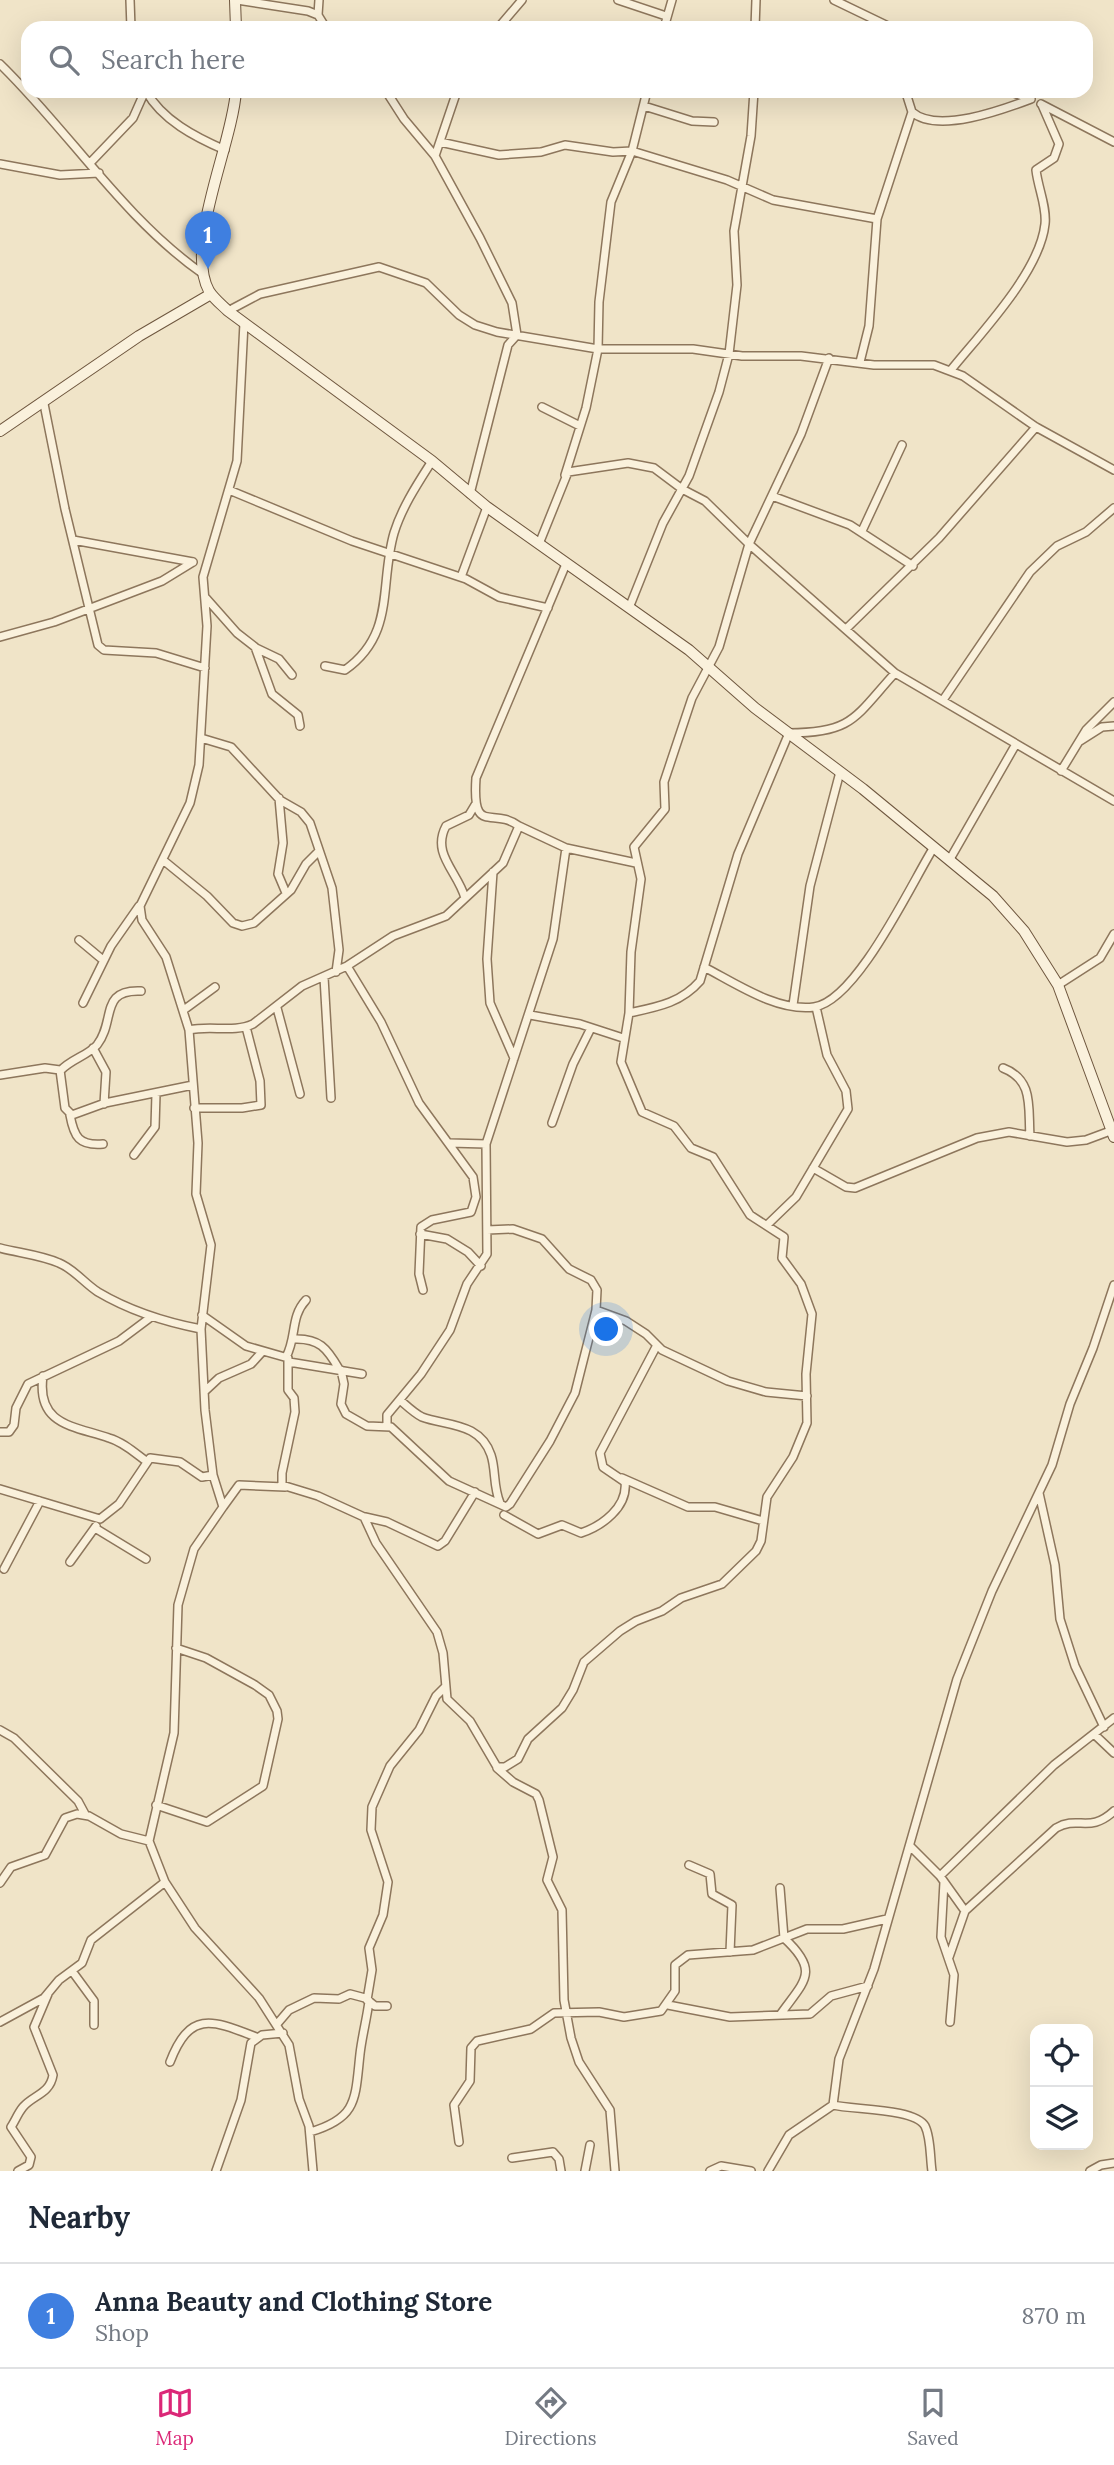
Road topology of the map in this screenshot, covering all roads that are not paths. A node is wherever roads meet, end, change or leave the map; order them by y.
1 (130, 0) edge
2 (236, 0) edge
3 (319, 0) edge
4 (522, 0) edge
5 (618, 0) edge
6 (672, 0) edge
7 (755, 0) edge
8 (835, 0) edge
9 (318, 15) junction
10 (666, 16) junction
11 (131, 21) edge
12 (236, 21) edge
13 (322, 21) edge
14 (504, 21) edge
15 (665, 21) edge
16 (755, 21) edge
17 (878, 21) edge
18 (0, 64) edge
19 (21, 87) edge
20 (31, 98) edge
21 (142, 98) edge
22 (150, 98) edge
23 (235, 98) edge
24 (390, 98) edge
25 (455, 98) edge
26 (646, 98) edge
27 (754, 98) edge
28 (909, 98) edge
29 (1031, 99) joint
30 (1042, 105) junction
31 (644, 106) junction
32 (912, 112) junction
33 (714, 122) dead end
34 (440, 142) junction
35 (1114, 142) edge
36 (226, 150) junction
37 (632, 151) junction
38 (435, 156) junction
39 (90, 163) junction
40 (0, 164) edge
41 (99, 173) junction
42 (740, 185) junction
43 (877, 219) junction
44 (203, 274) junction
45 (211, 294) junction
46 (228, 311) junction
47 (244, 323) junction
48 (517, 335) junction
49 (598, 349) junction
50 (729, 354) junction
51 (829, 358) junction
52 (860, 362) junction
53 (951, 370) junction
54 (44, 404) junction
55 (542, 407) dead end
56 (580, 426) junction
57 (1036, 428) junction
58 (0, 431) edge
59 (902, 445) dead end
60 (432, 460) junction
61 (1114, 470) edge
62 (565, 476) junction
63 (682, 489) junction
64 (229, 490) junction
65 (470, 494) junction
66 (772, 496) junction
67 (486, 507) junction
68 (1114, 508) edge
69 (862, 531) junction
70 (74, 540) junction
71 (539, 544) junction
72 (749, 544) junction
73 (391, 554) junction
74 (193, 562) junction
75 (205, 563) junction
76 (566, 564) junction
77 (913, 566) junction
78 (461, 577) junction
79 (205, 597) junction
80 (548, 608) junction
81 (629, 608) junction
82 (88, 610) junction
83 (846, 629) junction
84 (0, 637) edge
85 (256, 647) junction
86 (325, 666) dead end
87 (708, 667) junction
88 (205, 668) junction
89 (895, 673) junction
90 (292, 675) dead end
91 (943, 700) junction
92 (1114, 702) edge
93 (300, 726) dead end
94 (1114, 726) edge
95 (789, 733) junction
96 (201, 738) junction
97 (1077, 743) junction
98 (1016, 744) junction
99 (1061, 771) junction
100 (841, 772) junction
101 (279, 798) junction
102 (1114, 801) edge
103 (475, 805) junction
104 (519, 826) junction
105 (934, 847) junction
106 (566, 848) junction
107 (319, 851) junction
108 (950, 859) junction
109 (163, 860) junction
110 (636, 863) junction
111 (493, 872) junction
112 (286, 893) junction
113 (465, 898) junction
114 (140, 906) junction
115 (1114, 934) edge
116 (79, 940) dead end
117 (103, 960) junction
118 (347, 966) junction
119 (704, 967) junction
120 (336, 972) junction
121 (324, 977) junction
122 (1058, 985) junction
123 (215, 988) dead end
124 (141, 990) dead end
125 (83, 1003) dead end
126 (793, 1005) junction
127 (816, 1007) junction
128 (277, 1008) junction
129 (185, 1009) junction
130 (629, 1013) junction
131 (530, 1015) junction
132 (246, 1027) junction
133 (591, 1028) junction
134 (190, 1030) junction
135 (623, 1038) junction
136 (93, 1048) junction
137 (514, 1059) junction
138 (1003, 1068) dead end
139 (60, 1071) junction
140 (0, 1074) edge
141 (193, 1085) junction
142 (156, 1094) junction
143 (300, 1094) dead end
144 (331, 1098) dead end
145 (104, 1104) junction
146 (194, 1108) junction
147 (70, 1115) junction
148 (552, 1123) dead end
149 (1113, 1132) edge
150 (1030, 1136) junction
151 (450, 1143) junction
152 (103, 1144) dead end
153 (486, 1144) junction
154 (134, 1155) dead end
155 (813, 1168) junction
156 (767, 1225) junction
157 (487, 1230) junction
158 (420, 1234) junction
159 (0, 1248) edge
160 (481, 1266) junction
161 (1114, 1285) edge
162 (423, 1290) dead end
163 (306, 1300) dead end
164 (596, 1310) junction
165 (202, 1315) junction
166 (151, 1317) junction
167 (201, 1329) junction
168 (294, 1339) junction
169 (657, 1345) junction
170 (262, 1352) junction
171 (287, 1360) junction
172 (340, 1369) junction
173 (362, 1374) dead end
174 (43, 1376) junction
175 (205, 1391) junction
176 (807, 1396) junction
177 (400, 1400) junction
178 (387, 1425) junction
179 (0, 1432) edge
180 (146, 1461) junction
181 (214, 1475) junction
182 (621, 1478) junction
183 (285, 1487) junction
184 (0, 1489) edge
185 (475, 1492) junction
186 (1039, 1493) junction
187 (40, 1501) junction
188 (500, 1504) junction
189 (223, 1507) junction
190 (503, 1515) dead end
191 (364, 1517) junction
192 (100, 1519) junction
193 (763, 1521) junction
194 (95, 1528) junction
195 (146, 1559) dead end
196 (70, 1562) dead end
197 (4, 1569) dead end
198 (176, 1648) junction
199 (444, 1688) junction
200 (1114, 1718) edge
201 (1104, 1727) junction
202 (0, 1730) edge
203 (1094, 1734) junction
204 (1114, 1753) edge
205 (497, 1767) junction
206 (156, 1805) junction
207 (1114, 1811) edge
208 (85, 1814) junction
209 (149, 1841) junction
210 (911, 1847) junction
211 (689, 1865) dead end
212 (942, 1879) junction
213 (165, 1882) junction
214 (0, 1883) edge
215 (780, 1888) dead end
216 (965, 1911) junction
217 (887, 1919) junction
218 (784, 1938) junction
219 (730, 1952) junction
220 (949, 1957) junction
221 (72, 1971) junction
222 (868, 1986) junction
223 (48, 1993) junction
224 (368, 2000) junction
225 (668, 2005) junction
226 (387, 2007) dead end
227 (566, 2012) junction
228 (780, 2015) junction
229 (0, 2022) edge
230 (950, 2022) dead end
231 (277, 2024) junction
232 (94, 2025) dead end
233 (283, 2033) junction
234 (256, 2037) junction
235 (170, 2062) dead end
236 (833, 2105) junction
237 (310, 2132) junction
238 (459, 2143) dead end
239 (590, 2145) dead end
240 (512, 2158) dead end
241 (1114, 2163) edge
242 (18, 2171) edge
243 (216, 2171) edge
244 (313, 2171) edge
245 (561, 2171) edge
246 (585, 2171) edge
247 (615, 2171) edge
248 (710, 2171) edge
249 (751, 2171) edge
250 (768, 2171) edge
251 (932, 2171) edge
252 (1090, 2171) edge

1 - 11 street
2 - 9 street
2 - 12 street
3 - 9 street
4 - 14 street
5 - 10 street
6 - 10 street
7 - 16 street
8 - 17 street
9 - 13 street
10 - 15 street
18 - 19 street
20 - 39 street
21 - 39 street
22 - 36 street
23 - 36 street
24 - 38 street
25 - 34 street
26 - 31 street
27 - 42 street
28 - 32 street
29 - 30 street
29 - 32 street
30 - 35 street
30 - 53 street
31 - 33 street
31 - 37 street
32 - 43 street
34 - 37 street
34 - 38 street
36 - 44 street
37 - 42 street
37 - 49 street
38 - 48 street
39 - 41 street
40 - 41 street
41 - 44 street
42 - 43 street
42 - 50 street
43 - 52 street
44 - 45 street
45 - 46 street
45 - 54 street
46 - 47 street
46 - 48 street
47 - 60 street
47 - 64 street
48 - 49 street
48 - 65 street
49 - 50 street
49 - 56 street
50 - 51 street
50 - 63 street
51 - 52 street
51 - 66 street
52 - 53 street
53 - 57 street
54 - 58 street
54 - 70 street
55 - 56 street
56 - 62 street
57 - 61 street
57 - 77 street
59 - 69 street
60 - 65 street
60 - 73 street
62 - 63 street
62 - 71 street
63 - 72 street
63 - 81 street
64 - 73 street
64 - 75 street
65 - 67 street
66 - 69 street
66 - 72 street
67 - 71 street
67 - 78 street
68 - 91 street
69 - 77 street
70 - 74 street
70 - 82 street
71 - 76 street
72 - 83 street
72 - 87 street
73 - 78 street
73 - 86 street
74 - 75 street
74 - 82 street
75 - 79 street
76 - 80 street
76 - 81 street
77 - 83 street
78 - 80 street
79 - 85 street
79 - 88 street
80 - 103 street
81 - 87 street
82 - 84 street
82 - 88 street
83 - 89 street
85 - 90 street
85 - 93 street
87 - 95 street
87 - 110 street
88 - 96 street
89 - 91 street
89 - 95 street
91 - 98 street
92 - 97 street
94 - 97 street
95 - 100 street
95 - 119 street
96 - 101 street
96 - 109 street
97 - 99 street
98 - 99 street
98 - 108 street
99 - 102 street
100 - 105 street
100 - 126 street
101 - 107 street
101 - 112 street
103 - 104 street
103 - 113 street
104 - 106 street
104 - 111 street
105 - 108 street
105 - 127 street
106 - 110 street
106 - 131 street
107 - 112 street
107 - 120 street
108 - 122 street
109 - 112 street
109 - 114 street
110 - 130 street
111 - 113 street
111 - 137 street
113 - 118 street
114 - 117 street
114 - 129 street
115 - 122 street
116 - 117 street
117 - 125 street
118 - 120 street
118 - 151 street
119 - 126 street
119 - 130 street
120 - 121 street
121 - 128 street
121 - 144 street
122 - 149 street
123 - 129 street
124 - 136 street
126 - 127 street
127 - 155 street
128 - 132 street
128 - 143 street
129 - 134 street
130 - 135 street
131 - 133 street
131 - 137 street
132 - 134 street
132 - 146 street
133 - 135 street
133 - 148 street
134 - 141 street
135 - 156 street
136 - 139 street
136 - 145 street
137 - 153 street
138 - 150 street
139 - 140 street
139 - 147 street
141 - 142 street
141 - 146 street
142 - 145 street
142 - 154 street
145 - 147 street
146 - 165 street
147 - 152 street
149 - 150 street
150 - 155 street
151 - 153 street
151 - 158 street
153 - 157 street
155 - 156 street
156 - 176 street
157 - 160 street
157 - 164 street
158 - 160 street
158 - 162 street
159 - 166 street
160 - 177 street
161 - 186 street
163 - 168 street
164 - 169 street
164 - 188 street
165 - 167 street
165 - 170 street
166 - 167 street
166 - 174 street
167 - 175 street
168 - 171 street
168 - 172 street
169 - 176 street
169 - 182 street
170 - 171 street
170 - 175 street
171 - 172 street
171 - 183 street
172 - 173 street
172 - 178 street
174 - 179 street
174 - 180 street
175 - 181 street
176 - 193 street
177 - 178 street
177 - 188 street
178 - 185 street
180 - 181 street
180 - 192 street
181 - 189 street
182 - 190 street
182 - 193 street
183 - 189 street
183 - 191 street
184 - 187 street
185 - 188 street
185 - 191 street
186 - 201 street
186 - 210 street
187 - 192 street
187 - 197 street
189 - 198 street
191 - 199 street
192 - 194 street
193 - 205 street
194 - 195 street
194 - 196 street
198 - 206 street
198 - 206 street
199 - 205 street
199 - 224 street
200 - 201 street
201 - 203 street
202 - 208 street
203 - 204 street
203 - 212 street
205 - 227 street
206 - 209 street
207 - 216 street
208 - 209 street
208 - 214 street
209 - 213 street
210 - 212 street
210 - 217 street
211 - 219 street
212 - 216 street
212 - 220 street
213 - 221 street
213 - 231 street
215 - 218 street
216 - 220 street
217 - 218 street
217 - 222 street
218 - 219 street
218 - 228 street
219 - 225 street
220 - 230 street
221 - 223 street
221 - 232 street
222 - 228 street
222 - 236 street
223 - 229 street
223 - 242 street
224 - 226 street
224 - 231 street
224 - 237 street
225 - 227 street
225 - 228 street
227 - 238 street
227 - 247 street
231 - 233 street
233 - 234 street
233 - 237 street
234 - 235 street
234 - 243 street
236 - 250 street
236 - 251 street
237 - 244 street
239 - 246 street
240 - 245 street
241 - 252 street
248 - 249 street

